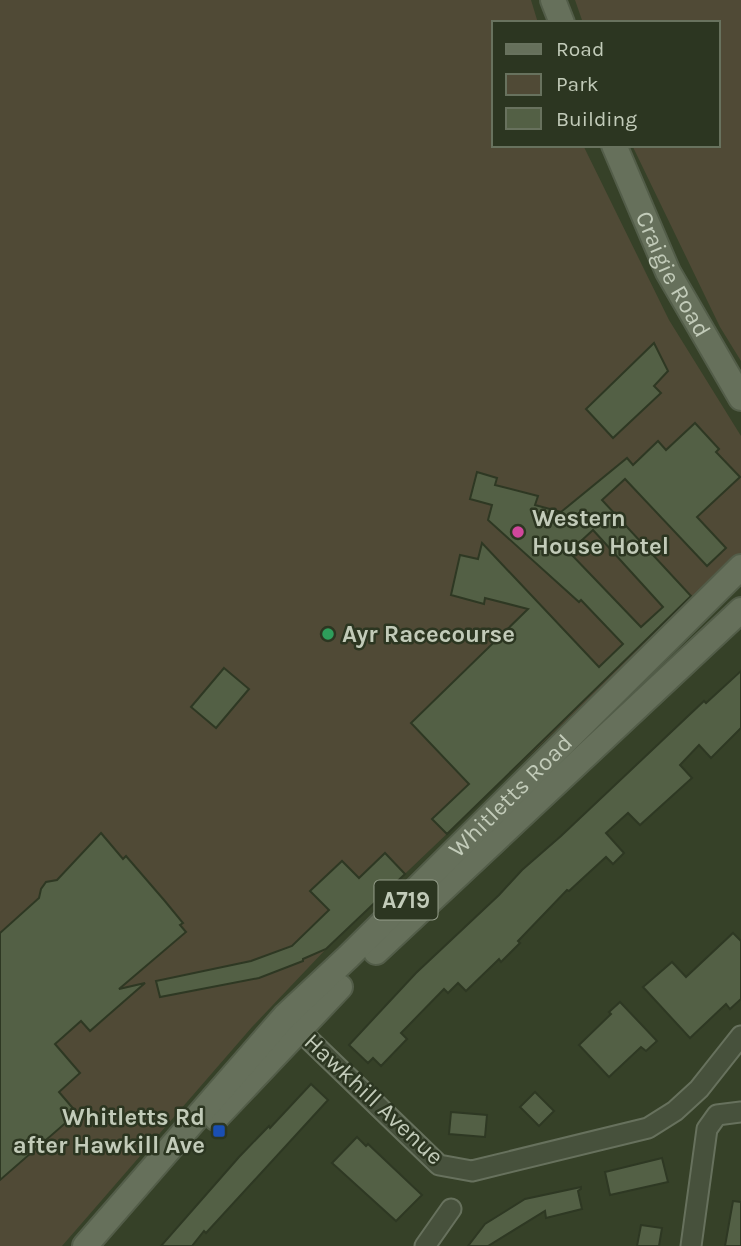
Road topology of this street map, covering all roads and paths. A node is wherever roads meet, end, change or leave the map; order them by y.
1 (553, 0) edge
2 (561, 21) edge
3 (615, 147) edge
4 (741, 398) edge
5 (741, 567) edge
6 (741, 610) edge
7 (298, 1029) junction
8 (741, 1036) edge
9 (741, 1112) edge
10 (451, 1209) dead end
11 (85, 1246) edge
12 (102, 1246) edge
13 (425, 1246) edge
14 (691, 1246) edge

1 - 2 main road
3 - 4 main road, Craigie Road
5 - 11 main road, Whitletts Road / A719
6 - 7 main road, Whitletts Road / A719
7 - 8 street, Hawkhill Avenue
7 - 12 main road, Whitletts Road / A719
9 - 14 street
10 - 13 street

